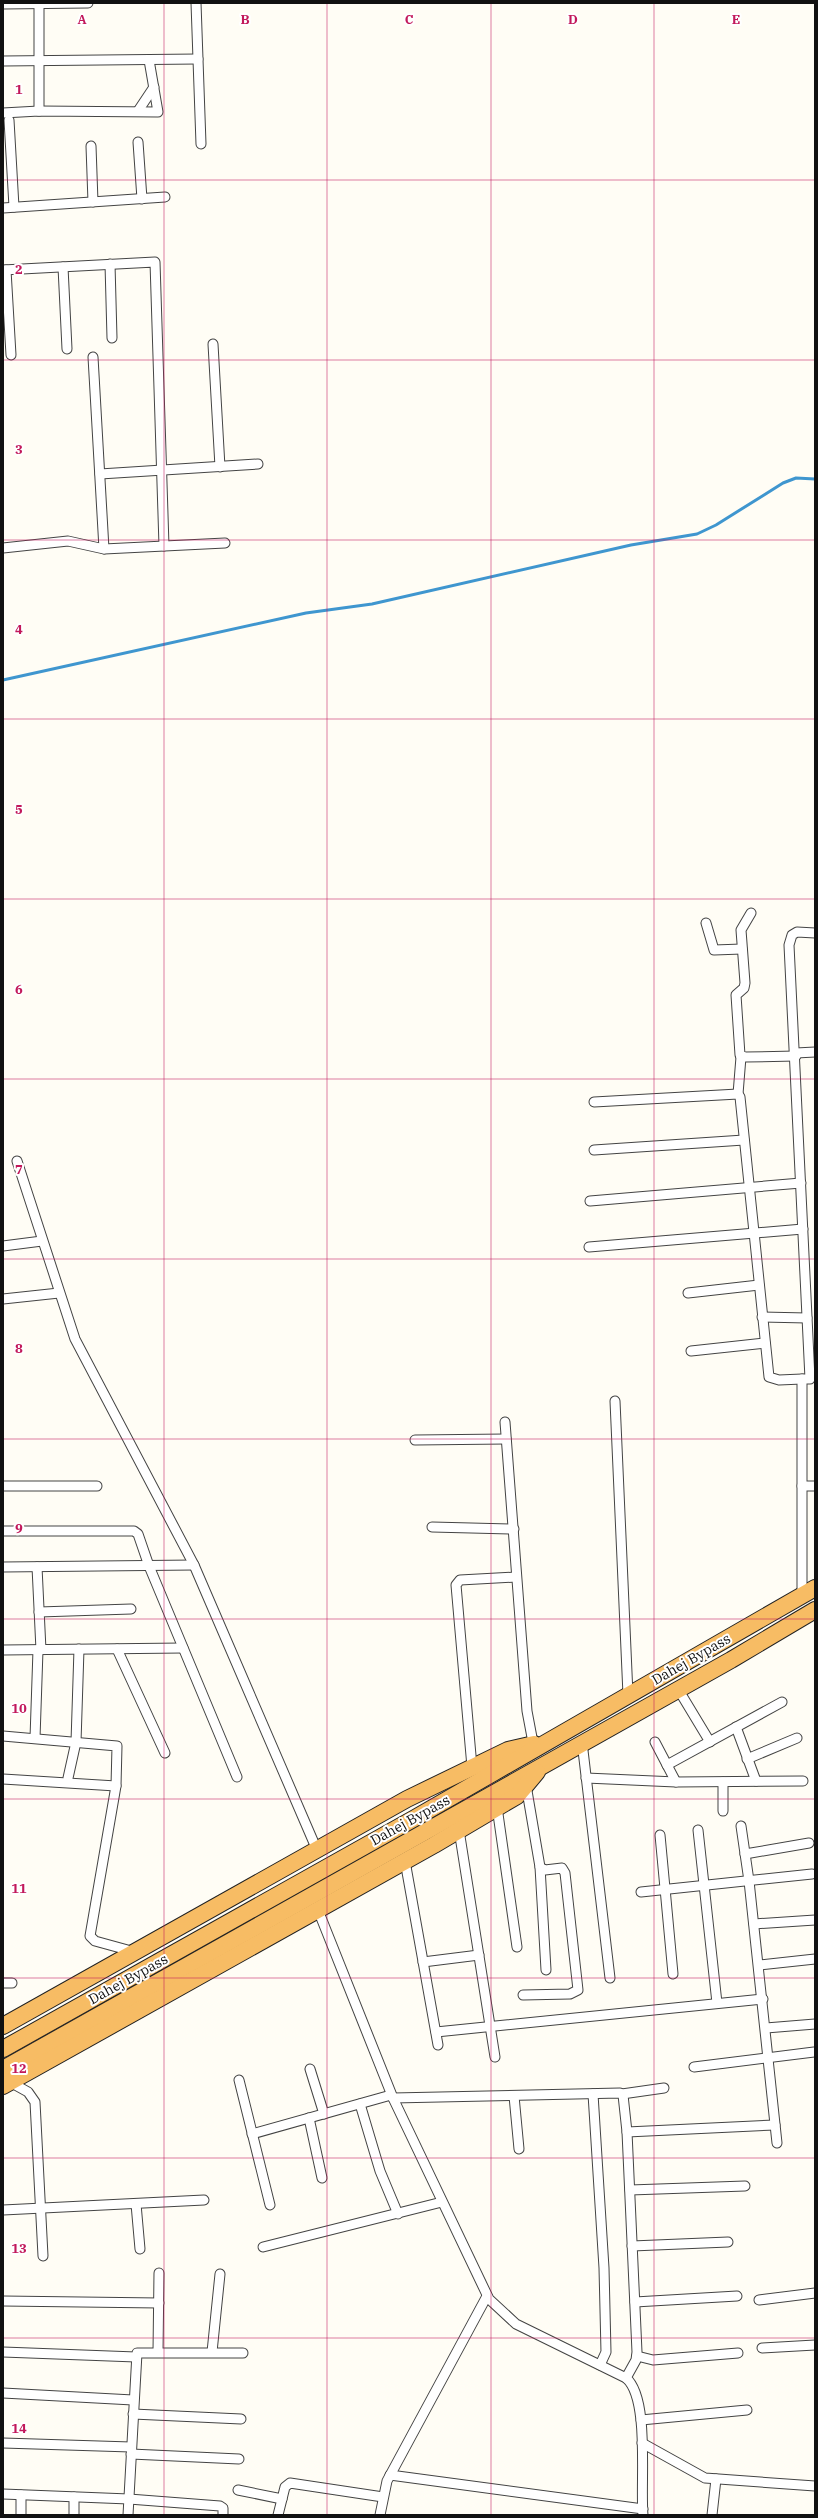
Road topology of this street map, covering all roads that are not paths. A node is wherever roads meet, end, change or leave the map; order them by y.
1 (39, 3) edge
2 (88, 3) edge
3 (196, 3) edge
4 (3, 4) edge
5 (198, 59) junction
6 (149, 60) junction
7 (3, 61) edge
8 (39, 61) junction
9 (154, 87) junction
10 (39, 111) junction
11 (138, 112) junction
12 (6, 117) edge
13 (138, 142) dead end
14 (201, 144) dead end
15 (91, 146) dead end
16 (165, 197) dead end
17 (142, 199) junction
18 (94, 202) junction
19 (14, 207) junction
20 (3, 208) edge
21 (110, 264) junction
22 (63, 267) junction
23 (4, 270) edge
24 (112, 338) dead end
25 (213, 344) dead end
26 (67, 349) dead end
27 (11, 355) dead end
28 (93, 357) dead end
29 (258, 464) dead end
30 (220, 466) junction
31 (160, 470) junction
32 (100, 474) junction
33 (225, 543) dead end
34 (164, 546) junction
35 (3, 548) edge
36 (104, 549) junction
37 (751, 912) dead end
38 (706, 923) dead end
39 (815, 933) edge
40 (742, 949) junction
41 (815, 1052) edge
42 (796, 1055) junction
43 (741, 1057) junction
44 (738, 1094) junction
45 (594, 1102) dead end
46 (744, 1140) junction
47 (594, 1150) dead end
48 (17, 1161) dead end
49 (802, 1183) junction
50 (749, 1189) junction
51 (590, 1200) dead end
52 (803, 1229) junction
53 (754, 1234) junction
54 (42, 1241) junction
55 (3, 1246) edge
56 (589, 1247) dead end
57 (759, 1285) junction
58 (59, 1293) junction
59 (688, 1293) dead end
60 (3, 1299) edge
61 (762, 1317) junction
62 (807, 1318) junction
63 (765, 1343) junction
64 (691, 1351) dead end
65 (809, 1379) edge
66 (615, 1401) dead end
67 (505, 1422) dead end
68 (506, 1439) junction
69 (415, 1440) dead end
70 (3, 1486) edge
71 (96, 1486) dead end
72 (802, 1486) junction
73 (815, 1486) edge
74 (432, 1527) dead end
75 (514, 1529) junction
76 (3, 1531) edge
77 (194, 1565) junction
78 (149, 1566) junction
79 (3, 1567) edge
80 (37, 1567) junction
81 (516, 1577) junction
82 (808, 1592) edge
83 (131, 1609) dead end
84 (815, 1610) edge
85 (39, 1612) junction
86 (183, 1648) junction
87 (79, 1649) junction
88 (117, 1649) junction
89 (3, 1650) edge
90 (39, 1650) junction
91 (678, 1689) junction
92 (628, 1695) junction
93 (782, 1702) dead end
94 (736, 1727) junction
95 (3, 1736) edge
96 (557, 1737) junction
97 (35, 1738) junction
98 (797, 1738) dead end
99 (76, 1742) junction
100 (655, 1742) dead end
101 (710, 1742) junction
102 (576, 1746) junction
103 (534, 1747) junction
104 (165, 1753) dead end
105 (748, 1758) junction
106 (545, 1763) junction
107 (667, 1765) junction
108 (472, 1768) junction
109 (237, 1777) dead end
110 (68, 1778) dead end
111 (586, 1778) junction
112 (3, 1780) edge
113 (756, 1781) junction
114 (803, 1781) dead end
115 (676, 1782) junction
116 (723, 1782) junction
117 (100, 1785) junction
118 (526, 1785) junction
119 (116, 1786) junction
120 (114, 1799) junction
121 (497, 1807) junction
122 (722, 1811) dead end
123 (741, 1826) dead end
124 (459, 1830) junction
125 (698, 1830) dead end
126 (660, 1835) dead end
127 (809, 1843) dead end
128 (317, 1850) junction
129 (745, 1854) junction
130 (405, 1861) junction
131 (540, 1867) junction
132 (812, 1874) dead end
133 (749, 1881) junction
134 (705, 1885) junction
135 (664, 1890) junction
136 (641, 1892) dead end
137 (318, 1910) junction
138 (815, 1920) edge
139 (754, 1924) junction
140 (517, 1947) dead end
141 (135, 1952) junction
142 (479, 1955) junction
143 (815, 1959) edge
144 (423, 1962) junction
145 (759, 1965) junction
146 (546, 1970) dead end
147 (673, 1974) dead end
148 (610, 1978) dead end
149 (523, 1995) dead end
150 (763, 1999) junction
151 (717, 2003) junction
152 (815, 2024) edge
153 (490, 2025) junction
154 (3, 2026) edge
155 (766, 2028) junction
156 (436, 2032) junction
157 (438, 2045) dead end
158 (3, 2049) edge
159 (814, 2052) edge
160 (495, 2057) dead end
161 (769, 2059) junction
162 (694, 2067) dead end
163 (310, 2069) dead end
164 (5, 2079) edge
165 (239, 2080) dead end
166 (664, 2088) dead end
167 (593, 2094) junction
168 (622, 2094) junction
169 (514, 2096) junction
170 (392, 2097) junction
171 (360, 2104) junction
172 (324, 2114) junction
173 (309, 2118) junction
174 (775, 2125) junction
175 (627, 2132) junction
176 (252, 2134) junction
177 (777, 2144) dead end
178 (519, 2149) dead end
179 (322, 2178) dead end
180 (745, 2186) dead end
181 (630, 2190) junction
182 (204, 2200) dead end
183 (442, 2202) junction
184 (136, 2204) junction
185 (270, 2205) dead end
186 (41, 2208) junction
187 (3, 2210) edge
188 (398, 2214) junction
189 (728, 2242) dead end
190 (632, 2246) junction
191 (263, 2247) dead end
192 (140, 2249) dead end
193 (43, 2256) dead end
194 (159, 2273) dead end
195 (220, 2274) dead end
196 (815, 2293) edge
197 (487, 2296) junction
198 (737, 2296) dead end
199 (759, 2300) dead end
200 (3, 2301) edge
201 (635, 2302) junction
202 (159, 2303) junction
203 (815, 2345) edge
204 (762, 2348) dead end
205 (3, 2352) edge
206 (158, 2352) junction
207 (212, 2352) junction
208 (242, 2353) dead end
209 (738, 2353) dead end
210 (637, 2356) junction
211 (136, 2357) junction
212 (600, 2365) junction
213 (626, 2378) junction
214 (3, 2394) edge
215 (133, 2400) junction
216 (747, 2410) dead end
217 (133, 2414) junction
218 (241, 2419) dead end
219 (641, 2420) junction
220 (3, 2443) edge
221 (642, 2443) junction
222 (131, 2450) junction
223 (239, 2459) dead end
224 (390, 2475) junction
225 (716, 2479) junction
226 (815, 2486) edge
227 (238, 2490) dead end
228 (3, 2494) edge
229 (21, 2495) junction
230 (383, 2496) junction
231 (74, 2497) junction
232 (129, 2498) junction
233 (282, 2499) junction
234 (643, 2512) edge
235 (21, 2515) edge
236 (74, 2515) edge
237 (128, 2515) edge
238 (224, 2515) edge
239 (278, 2515) edge
240 (380, 2515) edge
241 (712, 2515) edge

1 - 2 street
1 - 4 street
1 - 8 street
3 - 5 street
5 - 6 street
5 - 14 street
6 - 8 street
6 - 9 street
7 - 8 street
8 - 10 street
9 - 11 street
9 - 11 street
10 - 11 street
10 - 12 street
12 - 19 street
13 - 17 street
15 - 18 street
16 - 17 street
17 - 18 street
18 - 19 street
19 - 20 street
21 - 22 street
21 - 24 street
21 - 31 street
22 - 23 street
22 - 26 street
23 - 27 street
25 - 30 street
28 - 32 street
29 - 30 street
30 - 31 street
31 - 32 street
31 - 34 street
32 - 36 street
33 - 34 street
34 - 36 street
35 - 36 street
37 - 40 street
38 - 40 street
39 - 42 street
40 - 43 street
41 - 42 street
42 - 43 street
42 - 49 street
43 - 44 street
44 - 45 street
44 - 46 street
46 - 47 street
46 - 50 street
48 - 54 street
49 - 50 street
49 - 52 street
50 - 51 street
50 - 53 street
52 - 53 street
52 - 62 street
53 - 56 street
53 - 57 street
54 - 55 street
54 - 58 street
57 - 59 street
57 - 61 street
58 - 60 street
58 - 77 street
61 - 62 street
61 - 63 street
62 - 65 street
63 - 64 street
63 - 65 street
65 - 72 street
66 - 92 street
67 - 68 street
68 - 69 street
68 - 75 street
70 - 71 street
72 - 73 street
72 - 82 street
74 - 75 street
75 - 81 street
76 - 78 street
77 - 78 street
77 - 128 street
78 - 80 street
78 - 86 street
79 - 80 street
80 - 85 street
81 - 103 street
81 - 108 street
82 - 92 highway, Dahej Bypass
83 - 85 street
84 - 91 highway, Dahej Bypass
85 - 90 street
86 - 88 street
86 - 109 street
87 - 88 street
87 - 90 street
87 - 99 street
88 - 104 street
89 - 90 street
90 - 97 street
91 - 101 street
91 - 102 highway, Dahej Bypass
92 - 96 highway, Dahej Bypass
93 - 94 street
94 - 101 street
94 - 105 street
95 - 97 street
96 - 102 highway
96 - 103 highway, Dahej Bypass
97 - 99 street
98 - 105 street
99 - 110 street
99 - 119 street
100 - 107 street
101 - 107 street
102 - 106 highway, Dahej Bypass
102 - 111 street
103 - 108 highway
103 - 158 highway, Dahej Bypass
105 - 113 street
106 - 118 highway
106 - 164 highway, Dahej Bypass
107 - 115 street
108 - 128 highway
111 - 115 street
111 - 148 street
112 - 117 street
113 - 114 street
113 - 116 street
115 - 116 street
116 - 122 street
117 - 119 street
117 - 120 street
118 - 121 highway
118 - 131 street
119 - 120 street
120 - 141 street
121 - 124 highway
121 - 140 street
123 - 129 street
124 - 130 highway
124 - 142 street
125 - 134 street
126 - 135 street
127 - 129 street
128 - 141 highway
129 - 133 street
130 - 137 highway
130 - 144 street
131 - 146 street
131 - 149 street
132 - 133 street
133 - 134 street
133 - 139 street
134 - 135 street
134 - 151 street
135 - 136 street
135 - 147 street
137 - 164 highway
137 - 170 street
138 - 139 street
139 - 145 street
141 - 154 highway
142 - 144 street
142 - 153 street
143 - 145 street
144 - 156 street
145 - 150 street
150 - 151 street
150 - 155 street
151 - 153 street
152 - 155 street
153 - 156 street
153 - 160 street
155 - 161 street
156 - 157 street
159 - 161 street
161 - 162 street
161 - 174 street
163 - 172 street
164 - 186 street
165 - 176 street
166 - 168 street
167 - 168 street
167 - 169 street
167 - 212 street
168 - 175 street
169 - 170 street
169 - 178 street
170 - 171 street
170 - 183 street
171 - 172 street
171 - 188 street
172 - 173 street
173 - 176 street
173 - 179 street
174 - 175 street
174 - 177 street
175 - 181 street
176 - 185 street
180 - 181 street
181 - 190 street
182 - 184 street
183 - 188 street
183 - 197 street
184 - 186 street
184 - 192 street
186 - 187 street
186 - 193 street
188 - 191 street
189 - 190 street
190 - 201 street
194 - 202 street
195 - 207 street
196 - 199 street
197 - 212 street
197 - 224 street
198 - 201 street
200 - 202 street
201 - 210 street
202 - 206 street
203 - 204 street
205 - 211 street
206 - 207 street
206 - 211 street
207 - 208 street
209 - 210 street
210 - 213 street
211 - 215 street
212 - 213 street
213 - 219 street
214 - 215 street
215 - 217 street
216 - 219 street
217 - 218 street
217 - 222 street
219 - 221 street
220 - 222 street
221 - 225 street
221 - 234 street
222 - 223 street
222 - 232 street
224 - 230 street
224 - 234 street
225 - 226 street
225 - 241 street
227 - 233 street
228 - 229 street
229 - 231 street
229 - 235 street
230 - 233 street
230 - 240 street
231 - 232 street
231 - 236 street
232 - 237 street
232 - 238 street
233 - 239 street

